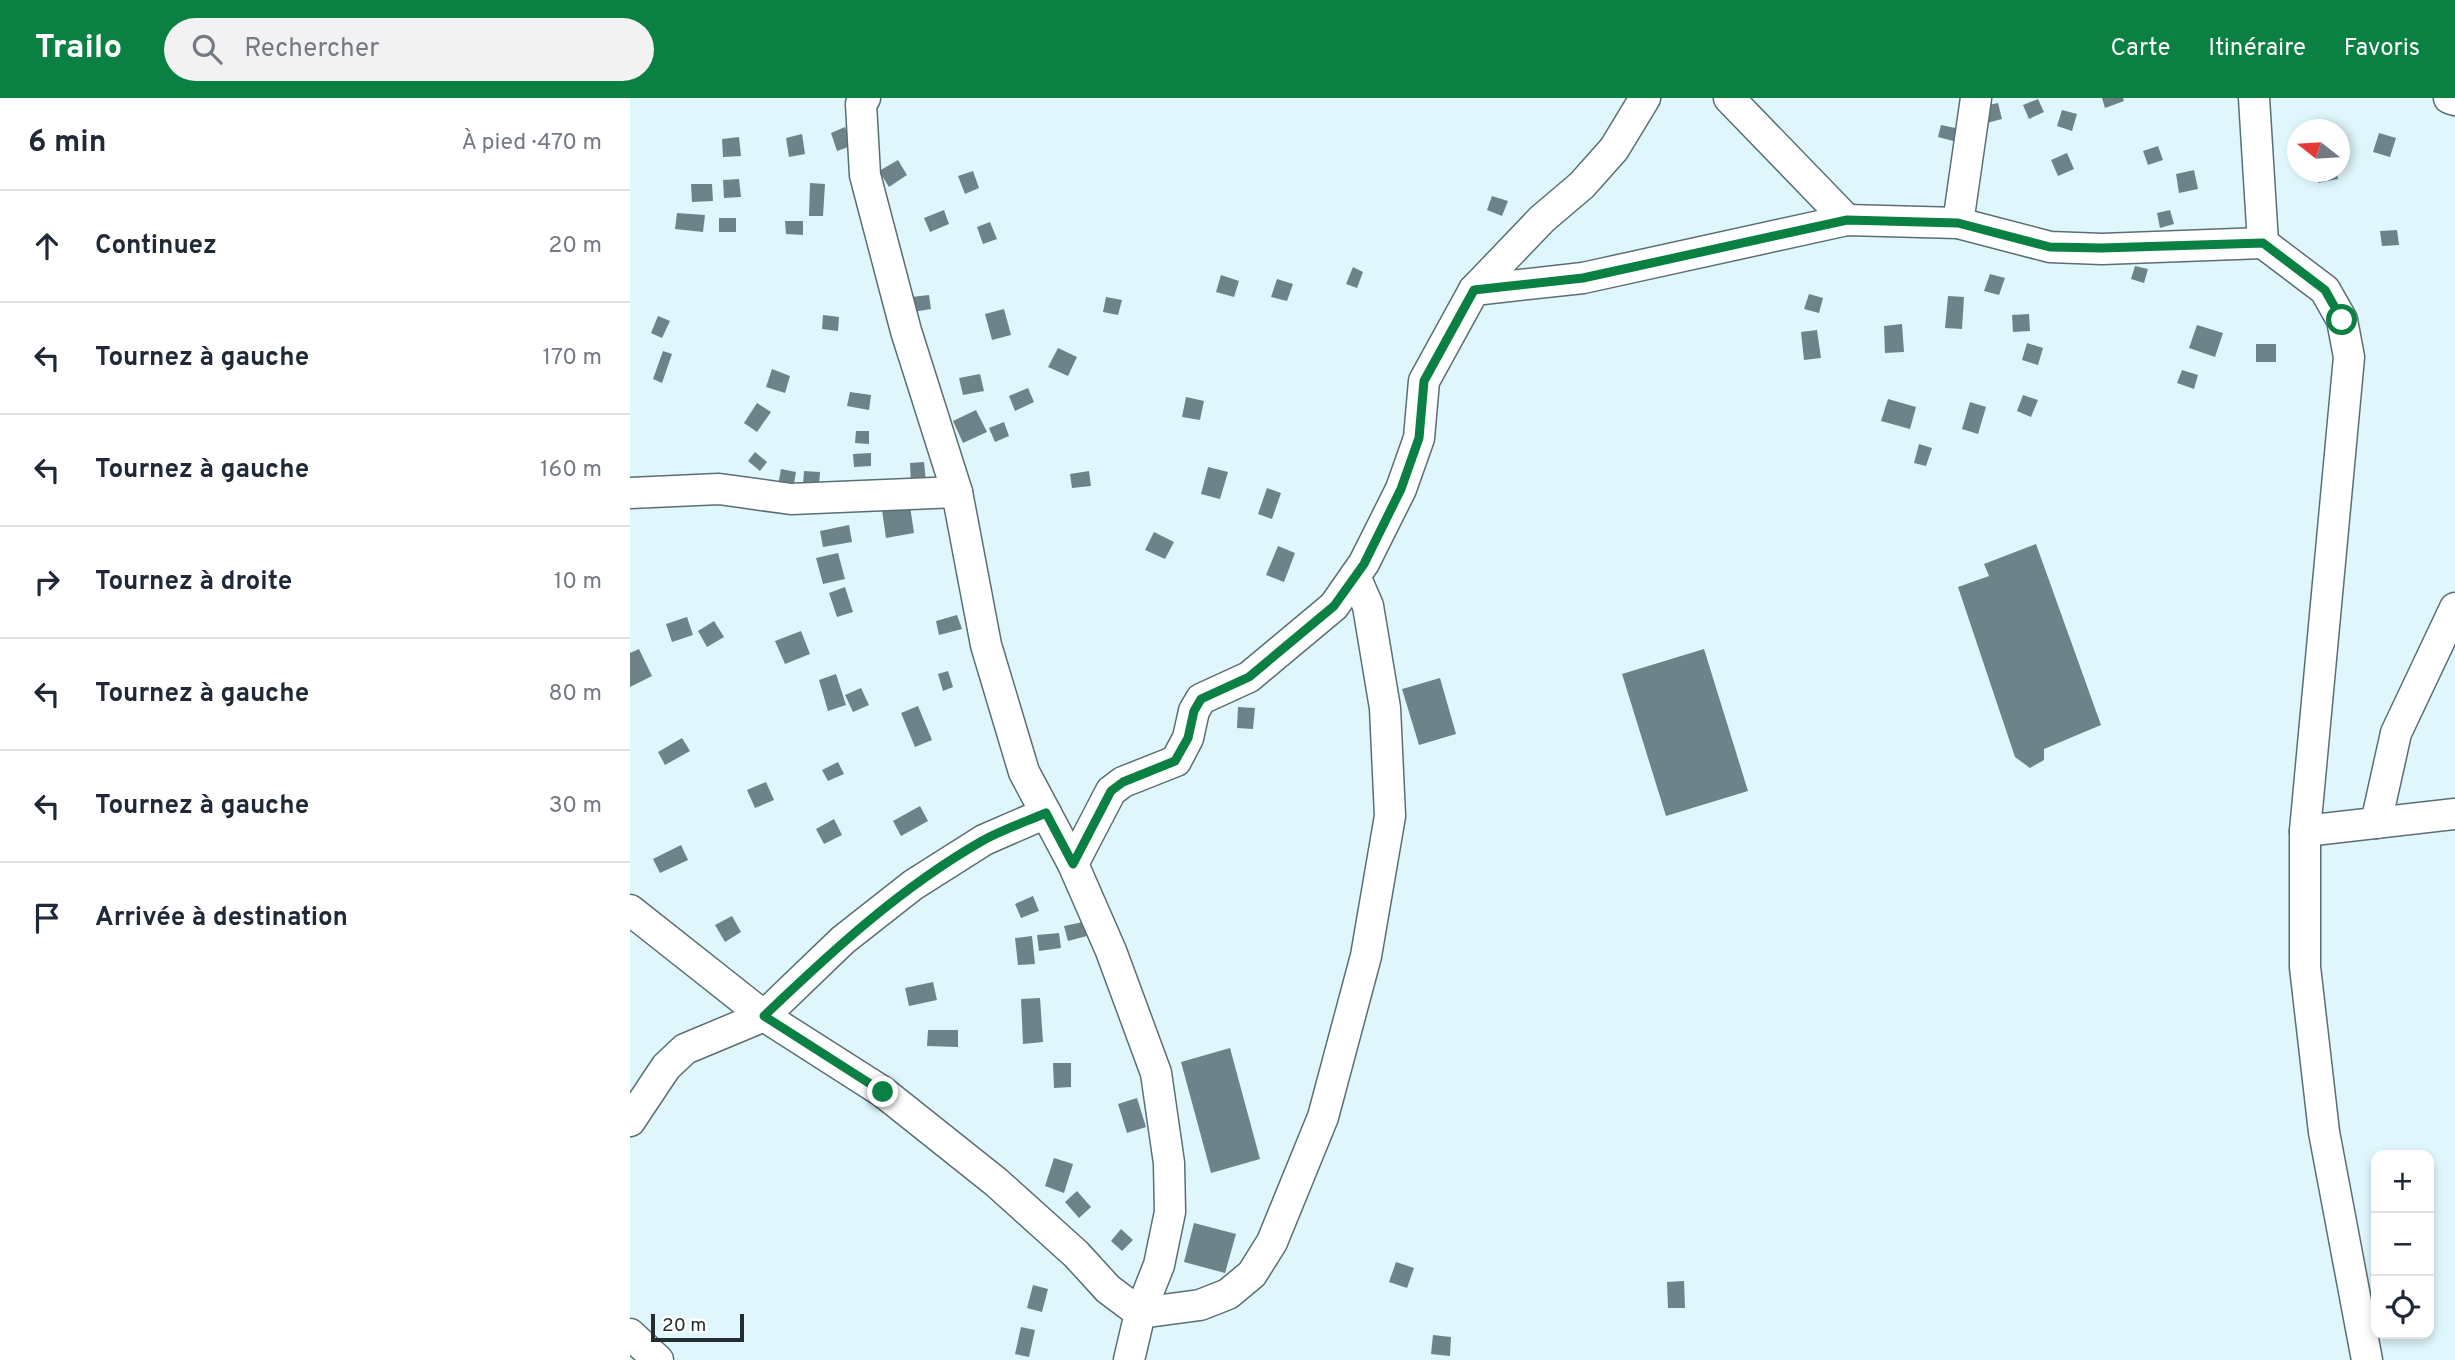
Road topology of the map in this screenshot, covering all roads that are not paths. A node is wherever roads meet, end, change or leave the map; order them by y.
1 (1645, 98) edge
2 (1729, 98) edge
3 (1976, 98) edge
4 (2254, 98) edge
5 (2449, 98) edge
6 (861, 100) edge
7 (2455, 100) edge
8 (1847, 220) junction
9 (1958, 223) junction
10 (2263, 243) junction
11 (1474, 290) junction
12 (957, 492) junction
13 (630, 493) edge
14 (1355, 576) junction
15 (2455, 608) edge
16 (1046, 813) junction
17 (2455, 814) edge
18 (2376, 824) junction
19 (2305, 831) junction
20 (1073, 864) junction
21 (630, 910) edge
22 (764, 1016) junction
23 (630, 1121) edge
24 (1140, 1313) junction
25 (630, 1334) edge
26 (659, 1360) edge
27 (1129, 1360) edge
28 (2367, 1360) edge

1 - 11 street
2 - 8 street
3 - 9 street
4 - 10 street
5 - 7 street
6 - 12 street
8 - 9 street
8 - 11 street
9 - 10 street
10 - 19 street
11 - 14 street
12 - 13 street
12 - 16 street
14 - 20 street
14 - 24 street
15 - 18 street
16 - 20 street
16 - 22 street
17 - 18 street
18 - 19 street
19 - 28 street
20 - 24 street
21 - 22 street
22 - 23 street
22 - 24 street
24 - 27 street
25 - 26 street

